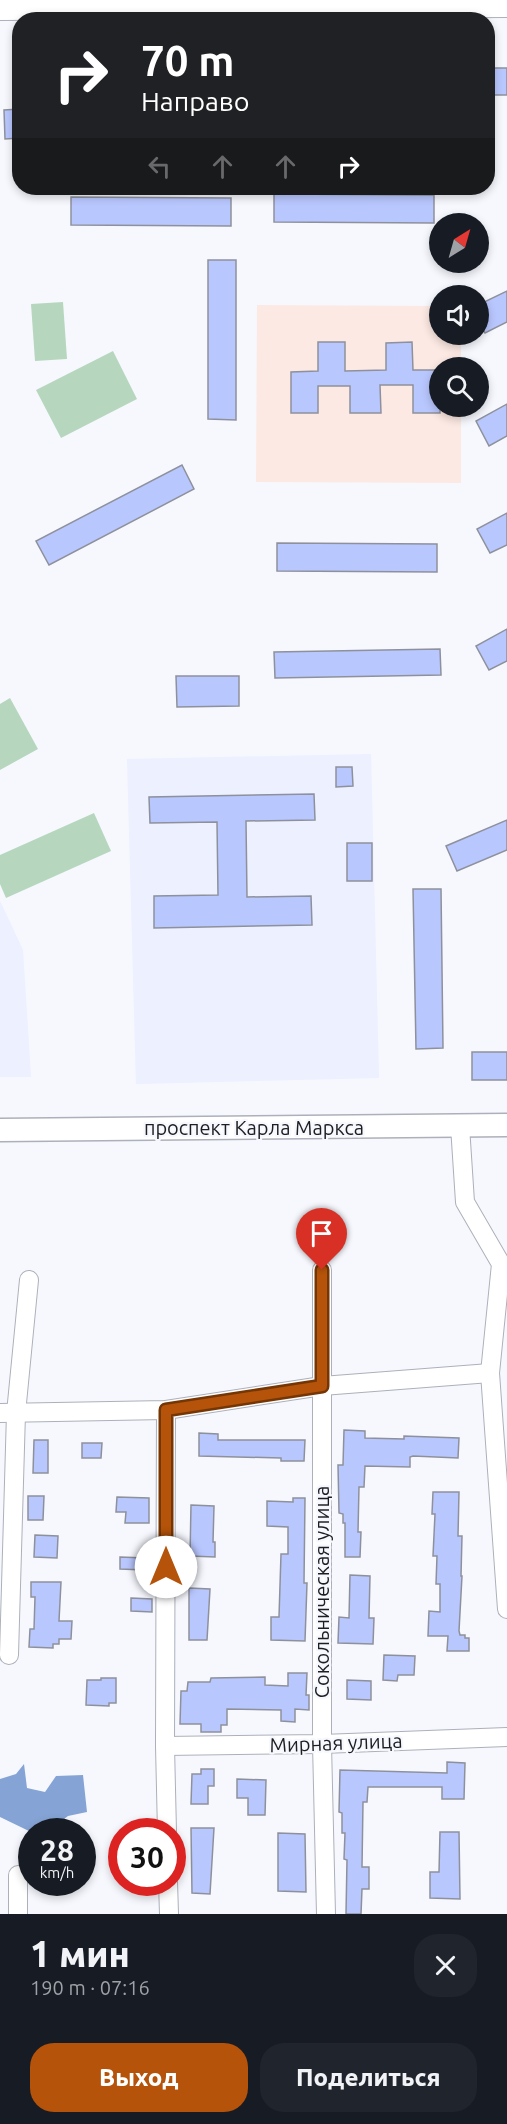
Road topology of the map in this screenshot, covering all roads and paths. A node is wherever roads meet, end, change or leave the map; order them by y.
1 (507, 4) edge
2 (0, 7) edge
3 (507, 1125) edge
4 (460, 1126) junction
5 (0, 1130) edge
6 (322, 1270) dead end
7 (29, 1280) dead end
8 (490, 1373) junction
9 (322, 1386) junction
10 (166, 1410) junction
11 (8, 1413) edge
12 (507, 1609) edge
13 (9, 1655) dead end
14 (507, 1737) edge
15 (322, 1744) junction
16 (165, 1746) junction
17 (167, 1818) edge
18 (18, 1896) edge
19 (168, 1896) edge
20 (18, 1914) edge
21 (169, 1914) edge
22 (326, 1914) edge

1 - 2 main road
3 - 4 street, проспект Карла Маркса
4 - 5 street, проспект Карла Маркса
4 - 8 street
6 - 9 street, Сокольническая улица
7 - 11 street
8 - 9 street
8 - 12 street
9 - 10 street
9 - 15 street, Сокольническая улица
10 - 11 street
10 - 16 street
11 - 13 street
14 - 15 street, Мирная улица
15 - 16 street, Мирная улица
15 - 22 street, Сокольническая улица
16 - 17 street
18 - 20 street
19 - 21 street

